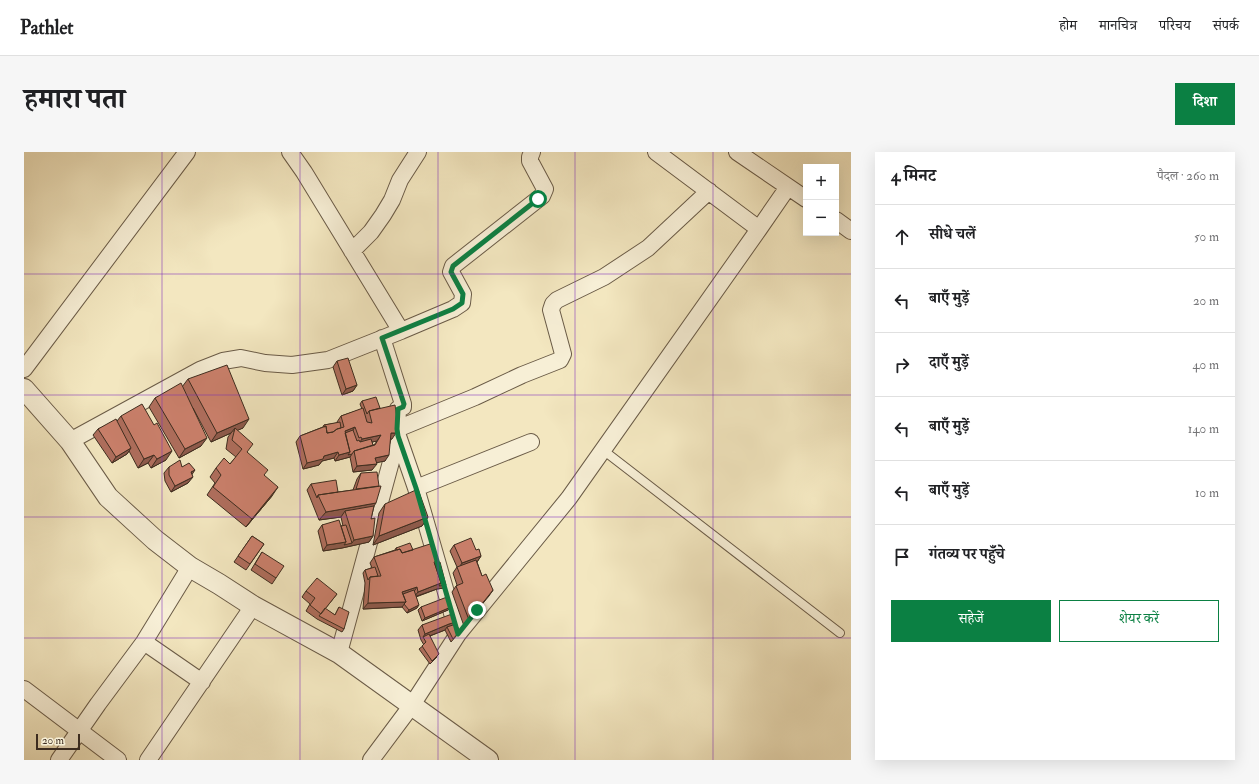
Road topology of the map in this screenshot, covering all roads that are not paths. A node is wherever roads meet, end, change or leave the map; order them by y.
1 (187, 152) edge
2 (290, 152) edge
3 (418, 152) edge
4 (532, 152) edge
5 (656, 152) edge
6 (737, 152) edge
7 (788, 187) junction
8 (709, 191) junction
9 (803, 197) edge
10 (839, 222) edge
11 (759, 229) junction
12 (851, 231) edge
13 (352, 251) junction
14 (401, 331) junction
15 (382, 338) junction
16 (24, 369) edge
17 (24, 389) edge
18 (398, 432) junction
19 (70, 441) junction
20 (531, 442) dead end
21 (603, 450) junction
22 (416, 488) junction
23 (190, 567) junction
24 (253, 606) junction
25 (840, 633) dead end
26 (458, 634) junction
27 (144, 642) junction
28 (339, 654) junction
29 (202, 682) junction
30 (24, 689) edge
31 (412, 705) junction
32 (79, 731) junction
33 (59, 760) edge
34 (118, 760) edge
35 (148, 760) edge
36 (372, 760) edge
37 (488, 760) edge

1 - 16 street
2 - 13 street
3 - 13 street
4 - 14 street
5 - 8 street
6 - 7 street
7 - 9 street
7 - 11 street
8 - 11 street
8 - 18 street
10 - 12 street
11 - 21 street
13 - 14 street
14 - 15 street
15 - 18 street
15 - 19 street
17 - 19 street
18 - 22 street
18 - 28 street
19 - 23 street
20 - 22 street
21 - 25 lane
21 - 26 street
22 - 26 street
23 - 24 street
23 - 27 street
24 - 28 street
24 - 29 street
26 - 31 street
27 - 29 street
27 - 32 street
28 - 31 street
29 - 35 street
30 - 32 street
31 - 36 street
31 - 37 street
32 - 33 street
32 - 34 street

